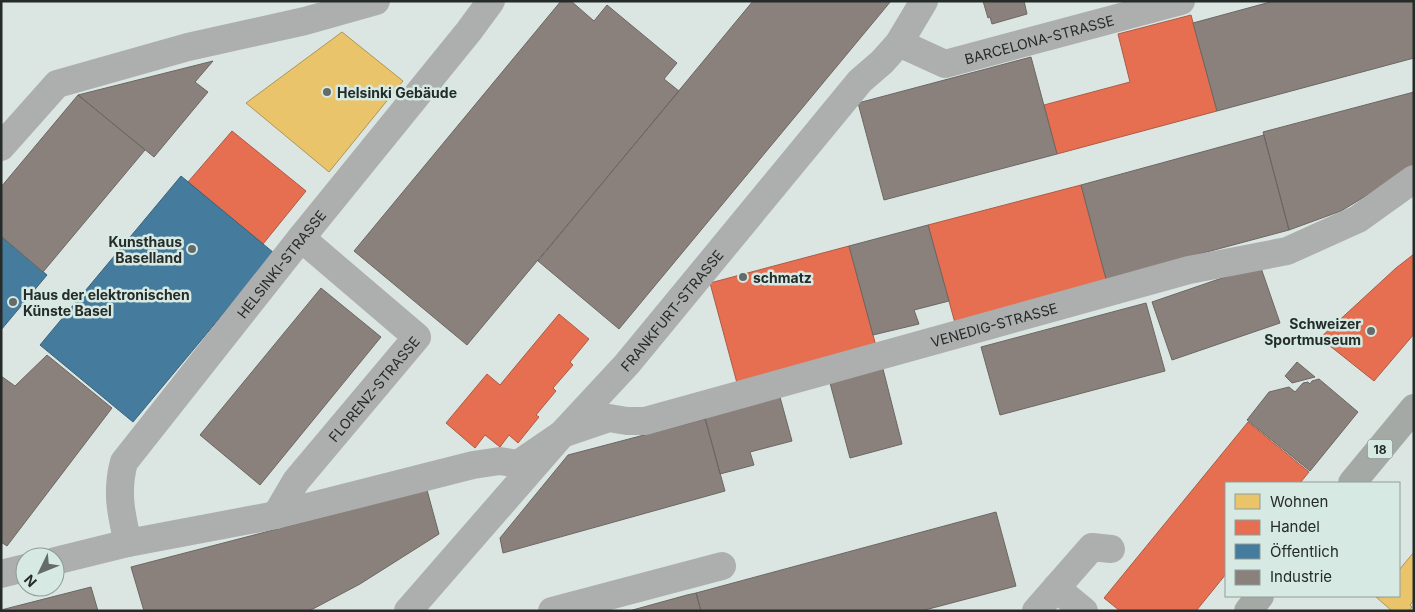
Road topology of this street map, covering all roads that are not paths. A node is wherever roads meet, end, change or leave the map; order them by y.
1 (376, 1) edge
2 (490, 1) edge
3 (924, 1) edge
4 (1181, 1) edge
5 (898, 43) junction
6 (1, 147) edge
7 (1414, 179) edge
8 (301, 238) junction
9 (1414, 408) edge
10 (562, 434) junction
11 (1353, 482) edge
12 (276, 515) junction
13 (128, 543) junction
14 (1111, 549) dead end
15 (65, 559) edge
16 (722, 566) dead end
17 (15, 570) edge
18 (1, 574) edge
19 (1056, 588) junction
20 (1259, 597) edge
21 (408, 611) edge
22 (552, 611) edge
23 (1036, 611) edge
24 (1084, 611) edge
25 (1248, 611) edge

1 - 6 street
2 - 8 street, HELSINKI-STRASSE
3 - 5 street, FRANKFURT-STRASSE
4 - 5 street, BARCELONA-STRASSE
5 - 10 street, FRANKFURT-STRASSE
7 - 10 street, VENEDIG-STRASSE
8 - 12 street, FLORENZ-STRASSE
8 - 13 street, HELSINKI-STRASSE
9 - 11 main road, 18
10 - 12 street
10 - 21 street, FRANKFURT-STRASSE
12 - 13 street
13 - 15 street
14 - 19 street
16 - 22 street
17 - 18 street
19 - 23 street
19 - 24 street
20 - 25 main road

